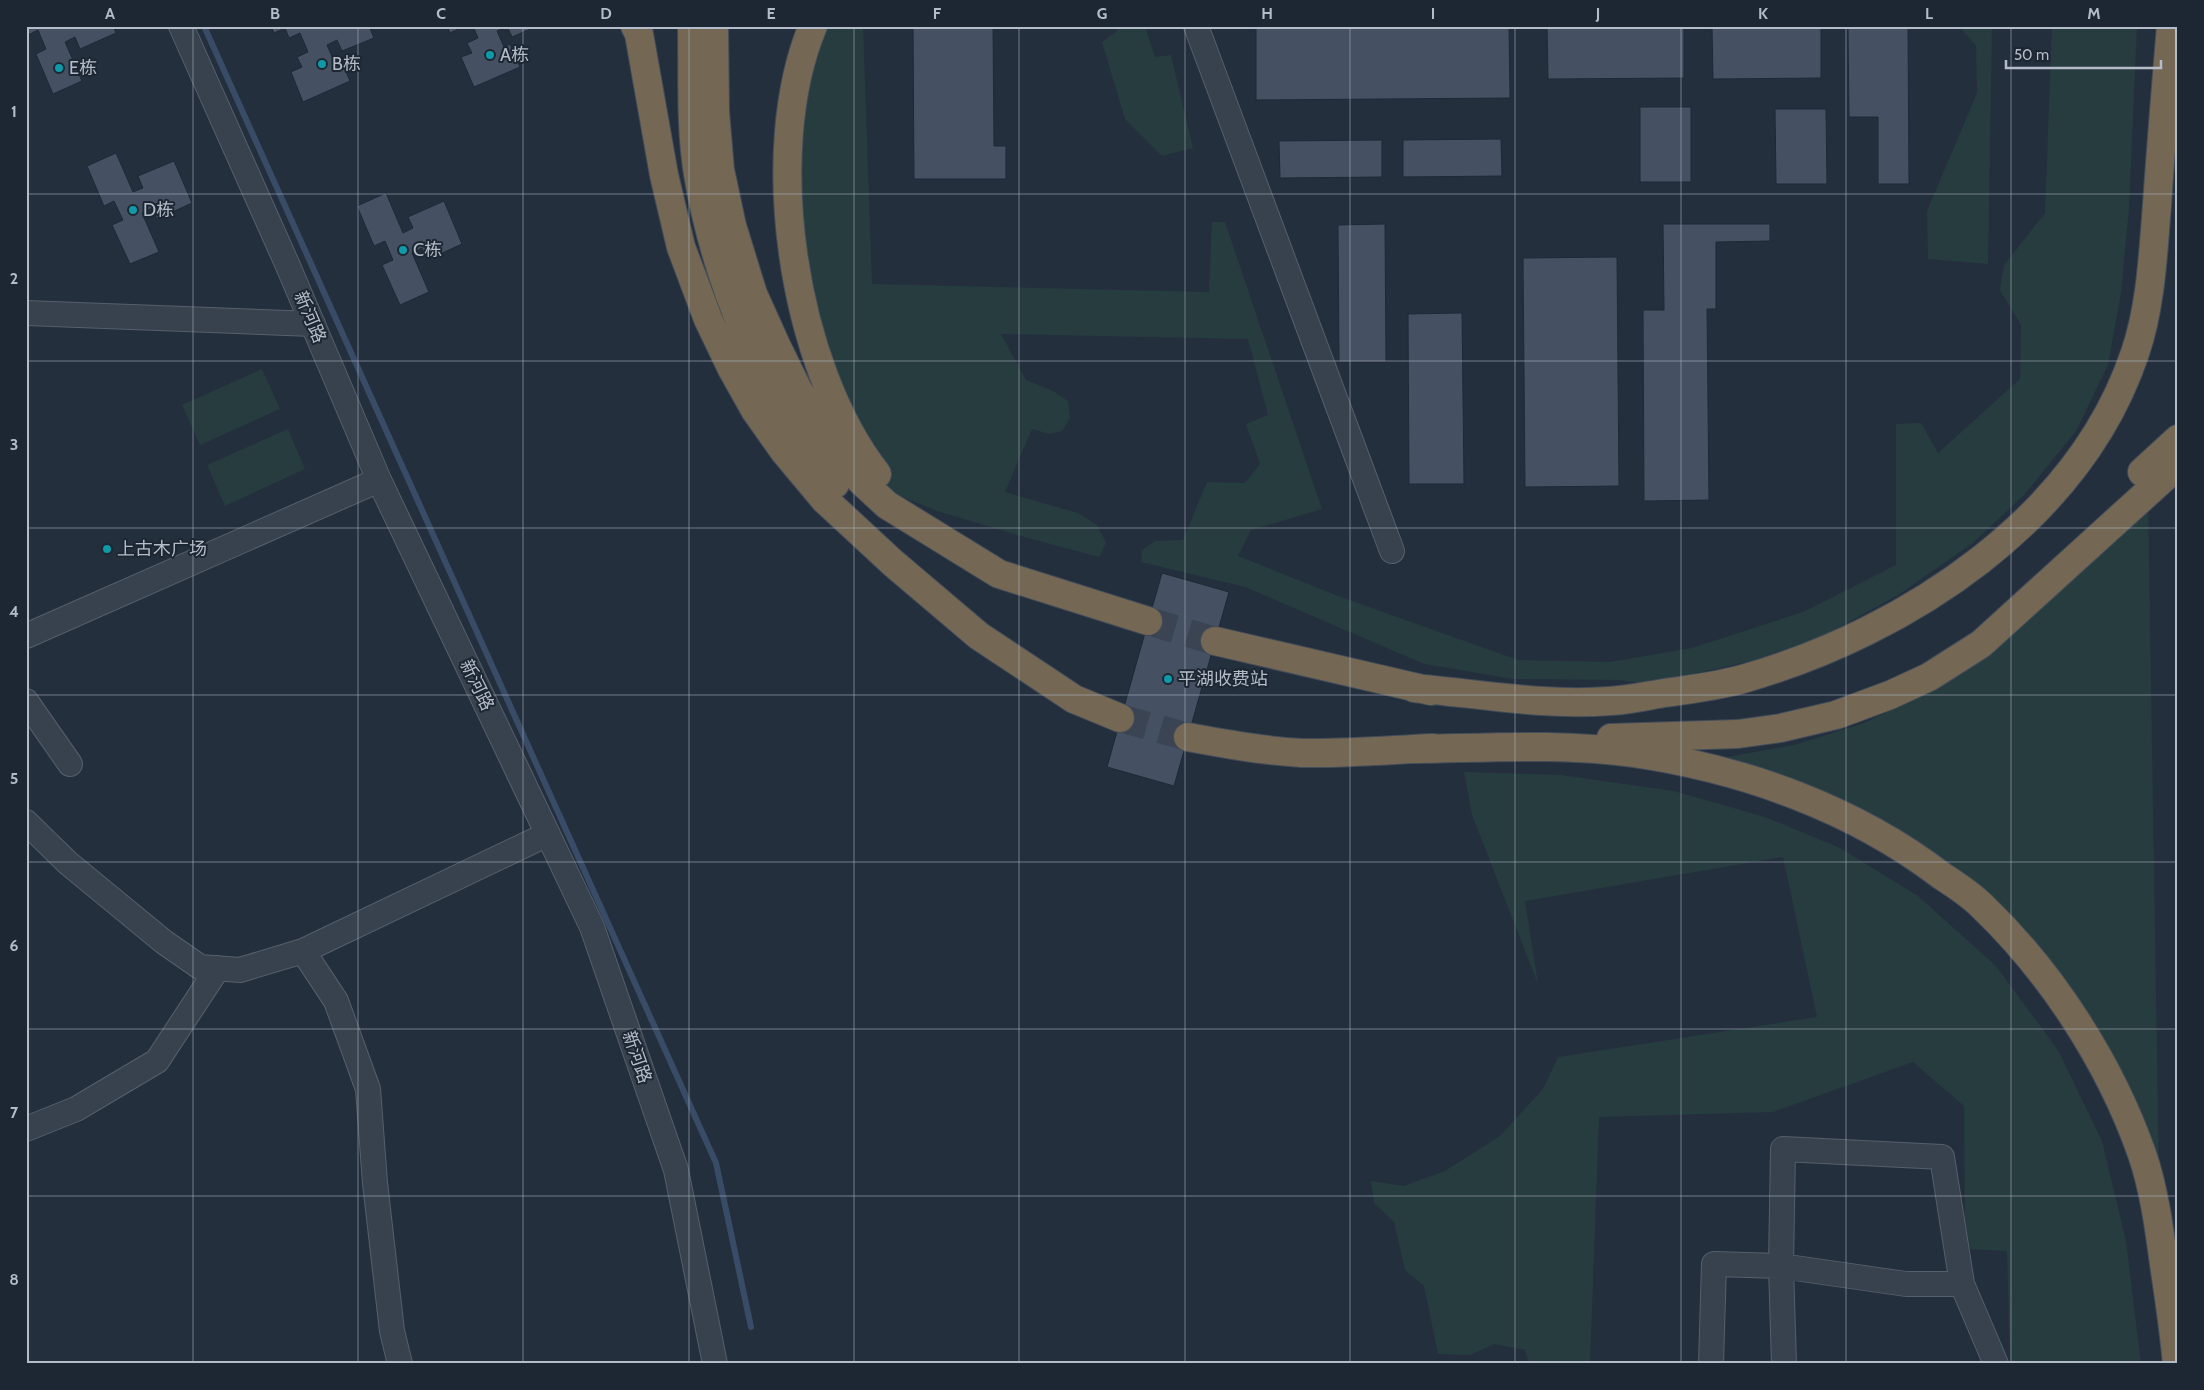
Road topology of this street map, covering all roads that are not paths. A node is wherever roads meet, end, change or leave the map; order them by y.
1 (181, 26) edge
2 (635, 26) edge
3 (692, 26) edge
4 (714, 26) edge
5 (813, 26) edge
6 (1196, 26) edge
7 (2171, 26) edge
8 (26, 313) edge
9 (313, 324) junction
10 (2178, 439) edge
11 (2178, 464) edge
12 (379, 480) junction
13 (2078, 545) junction
14 (1392, 551) dead end
15 (999, 574) junction
16 (1148, 621) tunnel mouth
17 (26, 636) edge
18 (979, 636) junction
19 (1215, 641) tunnel mouth
20 (1414, 688) junction
21 (26, 701) edge
22 (1120, 718) tunnel mouth
23 (1188, 737) tunnel mouth
24 (1415, 749) junction
25 (70, 764) dead end
26 (26, 822) edge
27 (548, 834) junction
28 (303, 950) junction
29 (218, 968) junction
30 (26, 1129) edge
31 (1781, 1266) junction
32 (1962, 1284) junction
33 (400, 1364) edge
34 (715, 1364) edge
35 (1710, 1364) edge
36 (1784, 1364) edge
37 (1996, 1364) edge
38 (2177, 1364) edge

1 - 9 street, 新河路
2 - 18 highway
3 - 18 highway
4 - 15 highway
5 - 15 highway
6 - 14 street
7 - 20 highway
8 - 9 street
9 - 12 street, 新河路
10 - 13 highway
11 - 13 highway
12 - 17 street
12 - 27 street, 新河路
13 - 20 highway
13 - 24 highway
15 - 16 highway
18 - 22 highway
19 - 20 highway
21 - 25 street
23 - 24 highway
24 - 38 highway
26 - 29 street
27 - 28 street
27 - 34 street, 新河路
28 - 29 street
28 - 33 street
29 - 30 street
31 - 32 street
31 - 32 street
31 - 35 street
31 - 36 street
32 - 37 street

